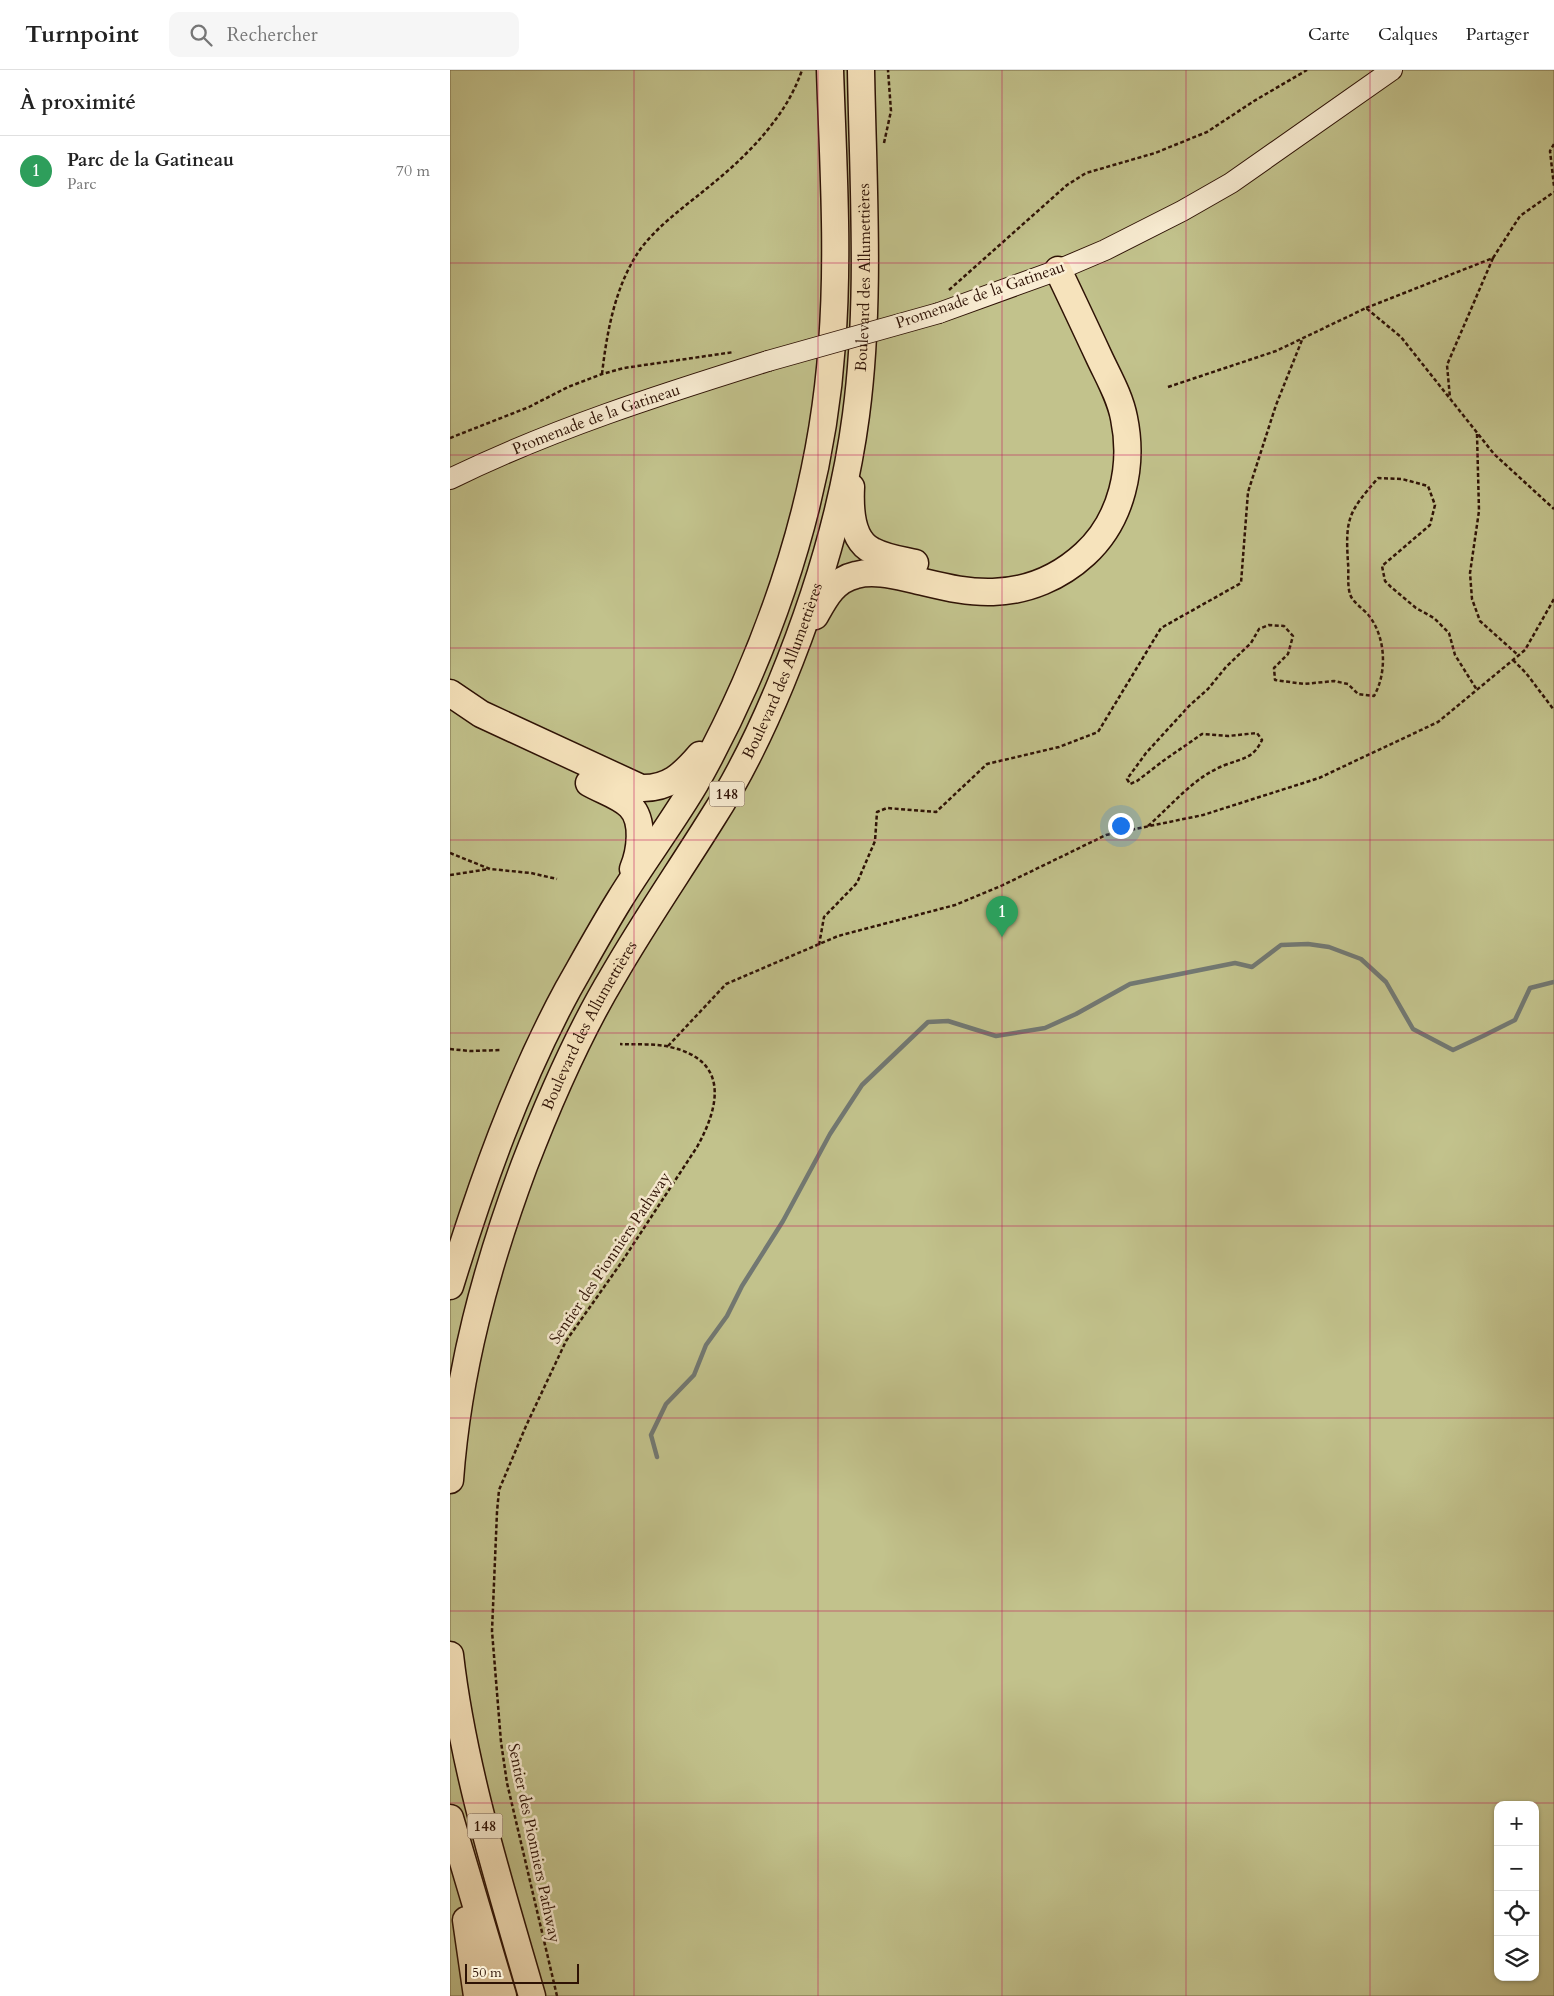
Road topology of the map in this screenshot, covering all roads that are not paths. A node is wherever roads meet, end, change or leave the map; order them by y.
1 (830, 70) edge
2 (861, 70) edge
3 (1392, 70) edge
4 (1051, 273) junction
5 (852, 444) junction
6 (450, 479) edge
7 (795, 649) junction
8 (450, 693) edge
9 (450, 713) edge
10 (726, 724) junction
11 (619, 900) junction
12 (450, 1286) edge
13 (450, 1480) edge
14 (450, 1654) edge
15 (450, 1818) edge
16 (450, 1838) edge
17 (476, 1996) edge
18 (503, 1996) edge
19 (532, 1996) edge

1 - 10 highway, Boulevard des Allumettières / 148
2 - 5 highway, Boulevard des Allumettières / 148
3 - 4 street, Promenade de la Gatineau
4 - 5 highway
4 - 6 street, Promenade de la Gatineau, bridge
4 - 7 highway
5 - 7 highway, Boulevard des Allumettières / 148
7 - 13 highway, Boulevard des Allumettières / 148
8 - 10 highway
9 - 11 highway
10 - 11 highway, Boulevard des Allumettières / 148
11 - 12 highway, Boulevard des Allumettières / 148
14 - 19 highway, 148
15 - 18 highway, 148
16 - 17 highway

